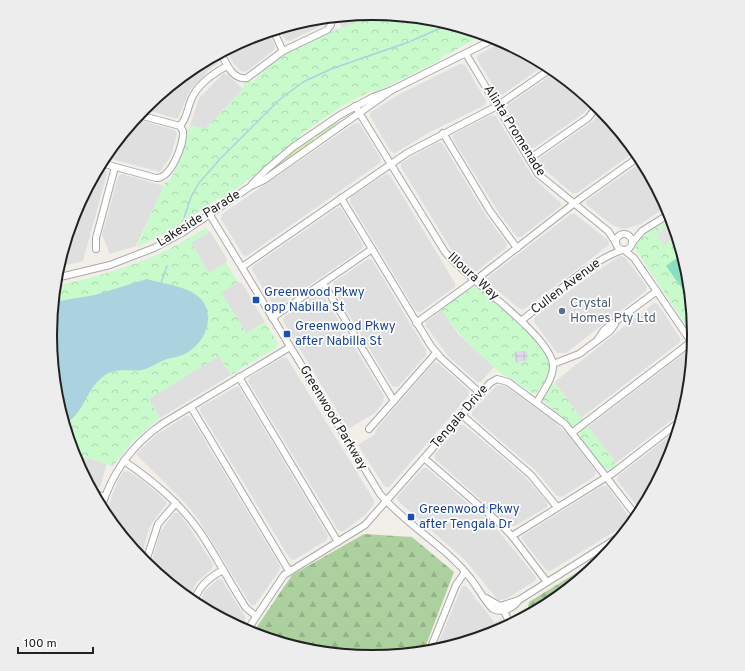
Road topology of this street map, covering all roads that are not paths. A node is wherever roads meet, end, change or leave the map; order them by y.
1 (331, 23) edge
2 (276, 36) edge
3 (488, 42) edge
4 (283, 50) junction
5 (466, 54) junction
6 (223, 58) edge
7 (227, 66) junction
8 (546, 72) edge
9 (392, 90) junction
10 (355, 106) junction
11 (497, 106) junction
12 (594, 110) edge
13 (360, 113) junction
14 (145, 117) edge
15 (180, 126) junction
16 (443, 133) junction
17 (529, 159) junction
18 (635, 160) edge
19 (391, 163) junction
20 (107, 165) edge
21 (115, 167) junction
22 (250, 186) junction
23 (341, 198) junction
24 (574, 204) junction
25 (210, 215) junction
26 (665, 217) edge
27 (608, 231) junction
28 (642, 231) junction
29 (624, 234) junction
30 (616, 244) junction
31 (632, 244) junction
32 (517, 248) junction
33 (96, 249) dead end
34 (372, 249) junction
35 (623, 250) junction
36 (610, 254) junction
37 (634, 258) junction
38 (242, 267) junction
39 (63, 276) edge
40 (474, 281) junction
41 (322, 283) junction
42 (657, 291) junction
43 (272, 318) junction
44 (522, 320) junction
45 (416, 323) junction
46 (688, 338) edge
47 (290, 347) junction
48 (687, 347) edge
49 (436, 353) junction
50 (553, 364) junction
51 (239, 377) junction
52 (480, 393) junction
53 (394, 401) junction
54 (537, 402) junction
55 (191, 407) junction
56 (462, 415) junction
57 (675, 425) edge
58 (368, 429) dead end
59 (573, 432) junction
60 (424, 458) junction
61 (124, 461) junction
62 (606, 477) junction
63 (101, 496) edge
64 (105, 497) junction
65 (104, 501) edge
66 (386, 501) junction
67 (176, 503) junction
68 (557, 507) junction
69 (634, 513) edge
70 (512, 536) junction
71 (338, 542) junction
72 (611, 542) edge
73 (147, 557) edge
74 (223, 570) junction
75 (290, 571) junction
76 (465, 572) junction
77 (547, 582) junction
78 (196, 597) edge
79 (486, 598) junction
80 (519, 600) junction
81 (504, 611) junction
82 (256, 616) junction
83 (508, 620) edge
84 (250, 626) edge
85 (432, 645) edge

1 - 4 street
2 - 4 street
3 - 5 street, Lakeside Parade
4 - 7 street
5 - 9 street, Lakeside Parade
5 - 11 street, Alinta Promenade
6 - 7 street
7 - 15 street
8 - 11 street
9 - 10 street, Lakeside Parade
9 - 13 street, Lakeside Parade
10 - 13 street, Illoura Way
10 - 22 street, Lakeside Parade
11 - 16 street
11 - 17 street, Alinta Promenade
12 - 17 street
13 - 19 street, Illoura Way
13 - 22 street, Lakeside Parade
14 - 15 street
15 - 21 street
16 - 19 street
16 - 32 street
17 - 24 street, Alinta Promenade
18 - 24 street
19 - 23 street
19 - 40 street, Illoura Way
20 - 21 street
21 - 33 street
22 - 25 street, Lakeside Parade
23 - 34 street
23 - 38 street
24 - 27 street, Alinta Promenade
24 - 32 street
25 - 38 street, Greenwood Parkway
25 - 39 street, Lakeside Parade
26 - 28 street
27 - 29 street, Alinta Promenade
27 - 30 street, Alinta Promenade
28 - 29 street
28 - 31 street
29 - 30 street
29 - 31 street
30 - 35 street
30 - 36 street, Cullen Avenue
31 - 35 street
31 - 37 street
32 - 40 street
34 - 41 street
34 - 45 street
35 - 36 street, Cullen Avenue
35 - 37 street
36 - 44 street, Cullen Avenue
37 - 42 street
38 - 43 street, Greenwood Parkway
40 - 44 street, Illoura Way
40 - 45 street
41 - 43 street
41 - 53 street
42 - 46 street
42 - 50 street
43 - 47 street, Greenwood Parkway
44 - 50 street, Illoura Way
45 - 49 street
47 - 51 street
47 - 66 street, Greenwood Parkway
48 - 59 street
49 - 52 street
49 - 53 street
50 - 54 street
51 - 55 street
51 - 71 street
52 - 54 street, Tengala Drive
52 - 56 street, Tengala Drive
53 - 58 street
54 - 59 street, Tengala Drive
55 - 61 street
55 - 75 street
56 - 60 street, Tengala Drive
56 - 68 street
57 - 62 street
59 - 62 street, Tengala Drive
60 - 66 street, Tengala Drive
60 - 70 street
61 - 64 street
61 - 67 street
62 - 68 street
62 - 69 street, Tengala Drive
63 - 64 street
64 - 65 street
66 - 71 street, Tengala Drive
66 - 76 street, Greenwood Parkway
67 - 73 street
67 - 74 street
68 - 70 street
70 - 77 street
71 - 75 street, Tengala Drive
72 - 77 street, Greenwood Parkway
74 - 78 street
74 - 82 street
75 - 82 street, Tengala Drive
76 - 79 street, Greenwood Parkway
76 - 85 street
77 - 80 street, Greenwood Parkway
79 - 80 street, Greenwood Parkway
79 - 81 street, Greenwood Parkway
80 - 81 street, Greenwood Parkway
81 - 83 street
82 - 84 street, Tengala Drive

